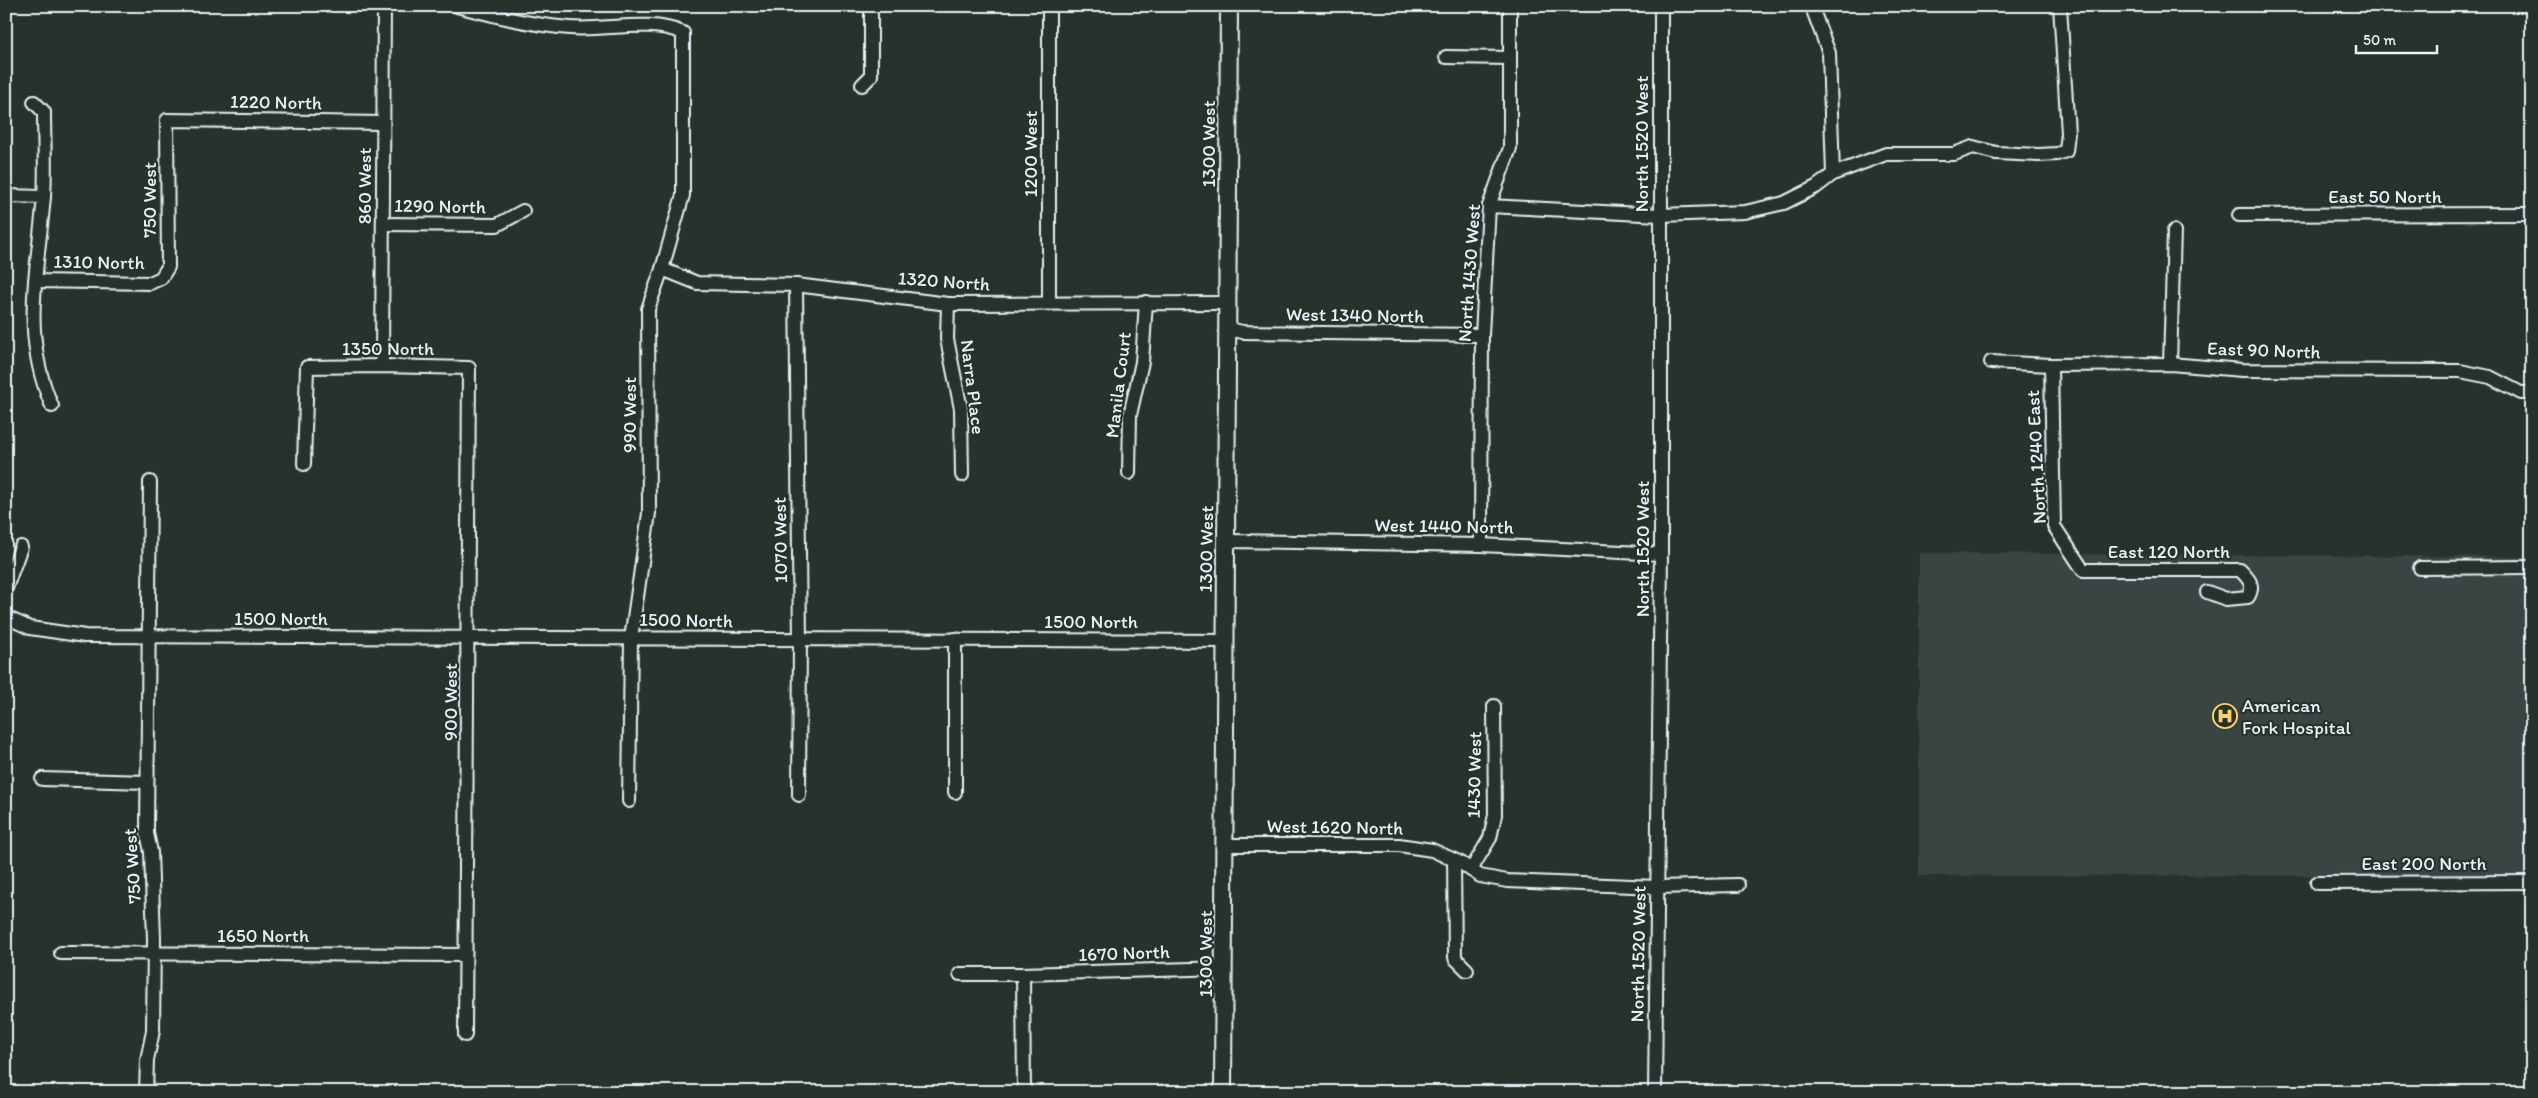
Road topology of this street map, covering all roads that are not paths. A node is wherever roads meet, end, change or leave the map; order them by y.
1 (384, 6) edge
2 (457, 6) edge
3 (871, 6) edge
4 (1049, 6) edge
5 (1229, 6) edge
6 (1510, 6) edge
7 (1661, 6) edge
8 (1814, 6) edge
9 (2060, 6) edge
10 (1446, 57) dead end
11 (1510, 58) junction
12 (862, 85) dead end
13 (34, 102) dead end
14 (168, 120) joint
15 (384, 123) junction
16 (1833, 174) junction
17 (6, 196) edge
18 (44, 197) junction
19 (1489, 206) junction
20 (523, 211) dead end
21 (2532, 214) edge
22 (1660, 215) junction
23 (2239, 215) dead end
24 (383, 224) junction
25 (2174, 231) dead end
26 (662, 269) junction
27 (161, 278) joint
28 (35, 281) junction
29 (796, 285) junction
30 (1049, 302) junction
31 (1146, 302) junction
32 (1226, 303) junction
33 (948, 304) junction
34 (1228, 329) junction
35 (1482, 335) junction
36 (1991, 362) dead end
37 (2170, 364) junction
38 (2051, 365) junction
39 (382, 366) junction
40 (469, 368) joint
41 (2532, 393) edge
42 (52, 406) dead end
43 (304, 464) dead end
44 (1129, 473) dead end
45 (962, 475) dead end
46 (150, 482) dead end
47 (1227, 542) junction
48 (1481, 545) junction
49 (21, 547) dead end
50 (1661, 554) junction
51 (2532, 567) edge
52 (2420, 568) dead end
53 (2083, 570) joint
54 (6, 588) edge
55 (2207, 592) dead end
56 (6, 617) edge
57 (148, 637) junction
58 (631, 638) junction
59 (469, 639) junction
60 (955, 639) junction
61 (800, 640) junction
62 (1225, 640) junction
63 (1494, 706) dead end
64 (42, 779) dead end
65 (147, 782) junction
66 (955, 792) dead end
67 (799, 796) dead end
68 (629, 800) dead end
69 (1225, 845) junction
70 (1454, 860) junction
71 (1472, 870) junction
72 (2532, 882) edge
73 (2317, 883) dead end
74 (1738, 885) dead end
75 (1657, 887) junction
76 (61, 953) dead end
77 (154, 953) junction
78 (465, 955) junction
79 (1226, 968) junction
80 (1467, 970) dead end
81 (960, 974) dead end
82 (1023, 974) junction
83 (465, 1035) dead end
84 (146, 1092) edge
85 (1024, 1092) edge
86 (1223, 1092) edge
87 (1655, 1092) edge

1 - 15 street, 860 West
2 - 26 street, 990 West
3 - 12 street
4 - 30 street, 1200 West
5 - 32 street, 1300 West
6 - 11 street, North 1430 West
7 - 22 street, North 1520 West
8 - 16 street
9 - 16 street
10 - 11 street
11 - 19 street, North 1430 West
13 - 18 street
14 - 15 street, 1220 North
14 - 27 street, 750 West
15 - 24 street, 860 West
16 - 22 street
17 - 18 street
18 - 28 street
19 - 22 street
19 - 35 street, North 1430 West
20 - 24 street, 1290 North
21 - 23 street, East 50 North
22 - 50 street, North 1520 West
24 - 39 street, 860 West
25 - 37 street
26 - 29 street, 1320 North
26 - 58 street, 990 West
27 - 28 street, 1310 North
28 - 42 street
29 - 33 street, 1320 North
29 - 61 street, 1070 West
30 - 31 street, 1320 North
30 - 33 street, 1320 North
31 - 32 street, 1320 North
31 - 44 street, Manila Court
32 - 34 street, 1300 West
33 - 45 street, Narra Place
34 - 35 street, West 1340 North
34 - 47 street, 1300 West
35 - 48 street, North 1430 West
36 - 38 street, East 90 North
37 - 38 street, East 90 North
37 - 41 street, East 90 North
38 - 53 street, North 1240 East
39 - 40 street, 1350 North
39 - 43 street, 1350 North
40 - 59 street, 900 West
46 - 57 street, 750 West
47 - 48 street, West 1440 North
47 - 62 street, 1300 West
48 - 50 street, West 1440 North
49 - 54 street
50 - 75 street, North 1520 West
51 - 52 street
53 - 55 street, East 120 North
56 - 57 street, 1500 North
57 - 59 street, 1500 North
57 - 65 street, 750 West
58 - 59 street, 1500 North
58 - 61 street, 1500 North
58 - 68 street, 990 West
59 - 78 street, 900 West
60 - 61 street, 1500 North
60 - 62 street, 1500 North
60 - 66 street
61 - 67 street, 1070 West
62 - 69 street, 1300 West
63 - 71 street, 1430 West
64 - 65 street
65 - 77 street, 750 West
69 - 70 street, West 1620 North
69 - 79 street, 1300 West
70 - 71 street, West 1620 North
70 - 80 street
71 - 75 street, West 1620 North
72 - 73 street, East 200 North
74 - 75 street, West 1620 North
75 - 87 street, North 1520 West
76 - 77 street, 1650 North
77 - 78 street, 1650 North
77 - 84 street, 750 West
78 - 83 street, 900 West
79 - 82 street, 1670 North
79 - 86 street, 1300 West
81 - 82 street, 1670 North
82 - 85 street

